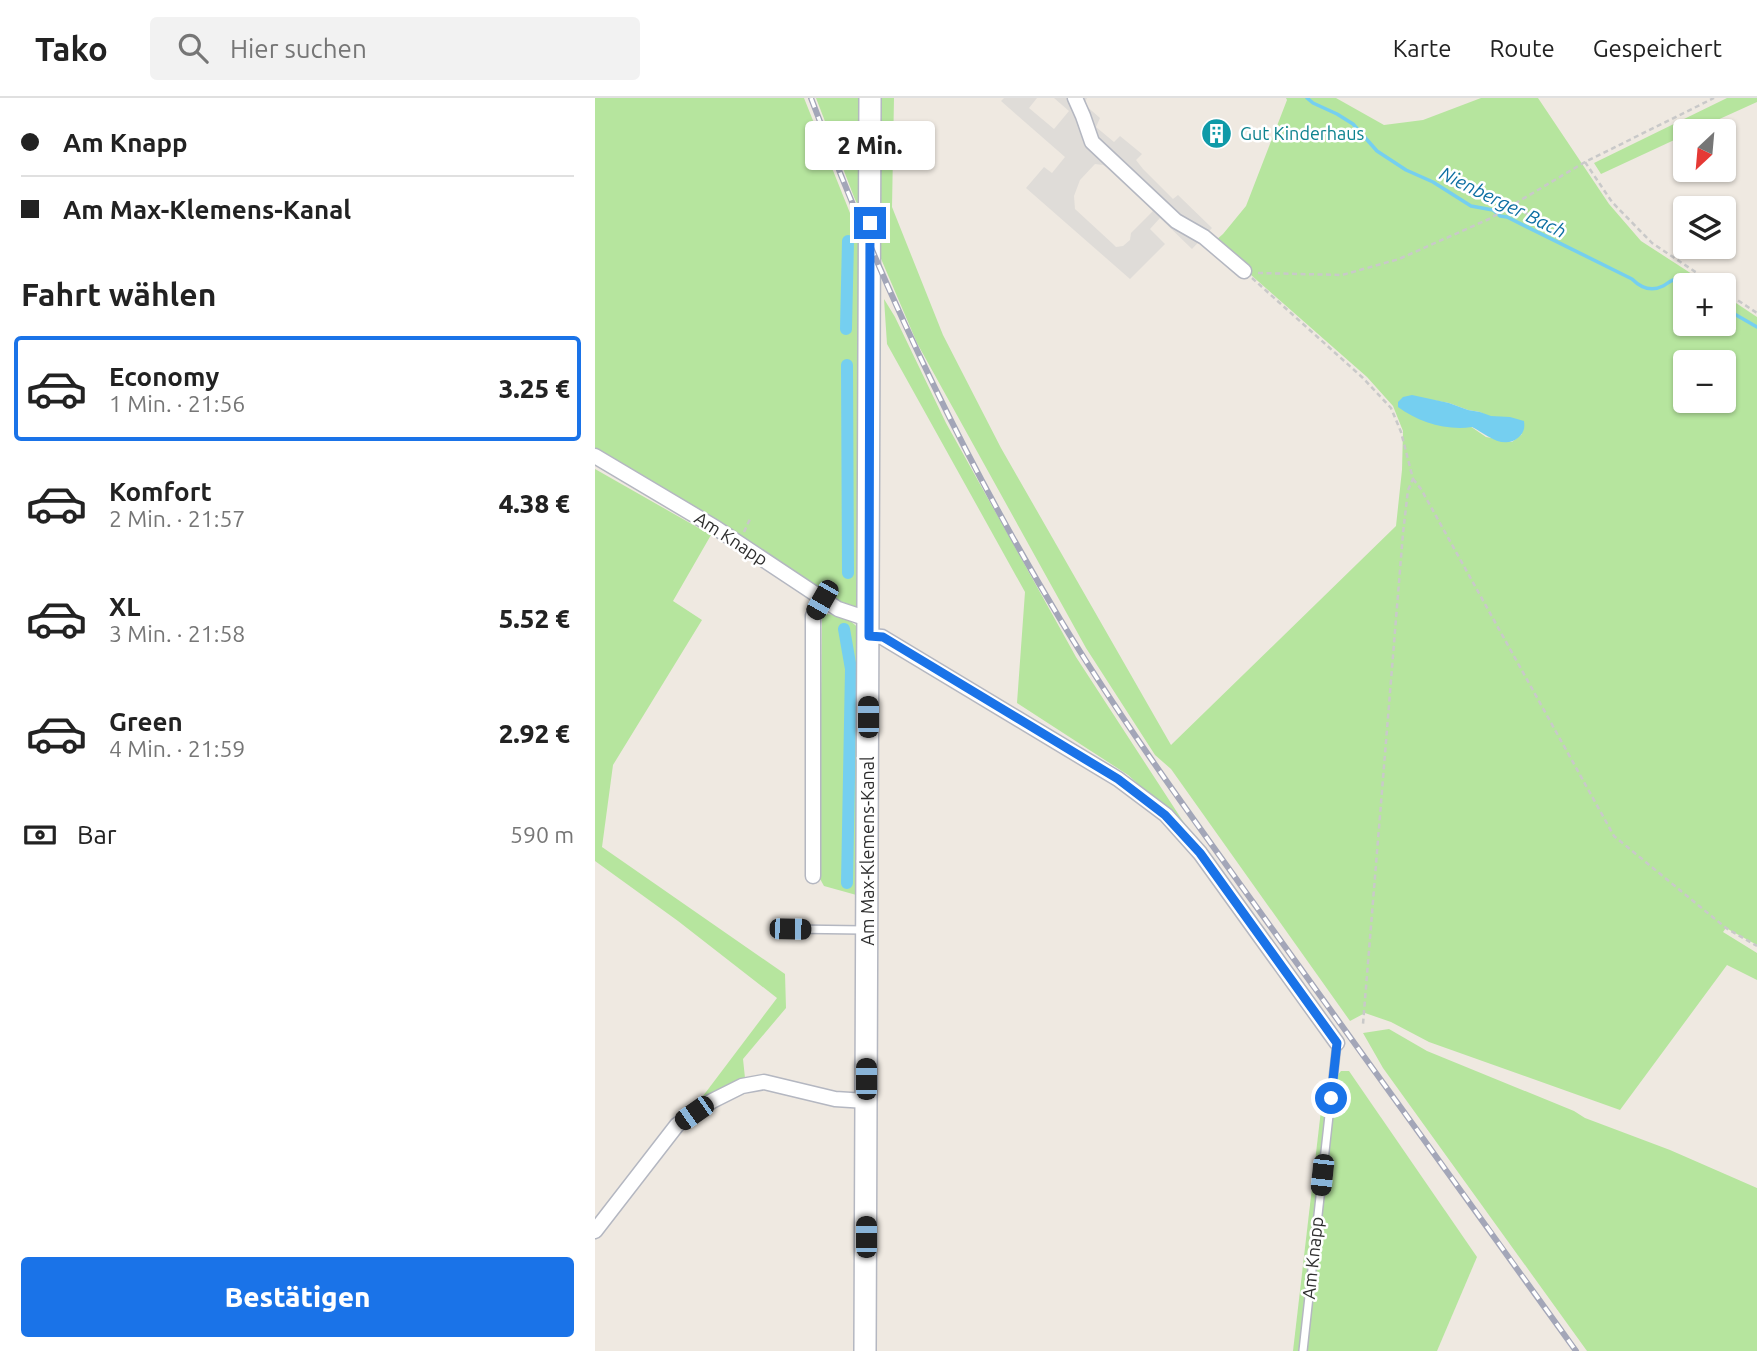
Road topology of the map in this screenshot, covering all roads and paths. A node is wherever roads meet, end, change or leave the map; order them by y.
1 (870, 98) edge
2 (1075, 98) edge
3 (1714, 98) edge
4 (1585, 162) junction
5 (1507, 207) junction
6 (1540, 219) dead end
7 (1244, 271) junction
8 (1697, 273) edge
9 (1736, 299) edge
10 (1757, 313) edge
11 (595, 456) edge
12 (1413, 479) junction
13 (822, 600) junction
14 (869, 626) junction
15 (813, 876) dead end
16 (790, 929) dead end
17 (863, 930) junction
18 (1757, 946) edge
19 (1363, 1024) dead end
20 (1337, 1043) joint
21 (866, 1101) junction
22 (595, 1231) edge
23 (866, 1351) edge
24 (1303, 1351) edge

1 - 14 main road, Am Max-Klemens-Kanal
2 - 7 street
3 - 4 path
4 - 5 path
4 - 8 path
5 - 6 path
5 - 7 path
7 - 12 path
9 - 10 path
11 - 13 street, Am Knapp
12 - 18 path
12 - 19 path
13 - 14 street, Am Knapp
13 - 15 street
14 - 17 main road, Am Max-Klemens-Kanal
14 - 20 street, Am Knapp
16 - 17 lane
17 - 21 main road, Am Max-Klemens-Kanal
20 - 24 lane, Am Knapp
21 - 22 street
21 - 23 main road, Am Max-Klemens-Kanal

